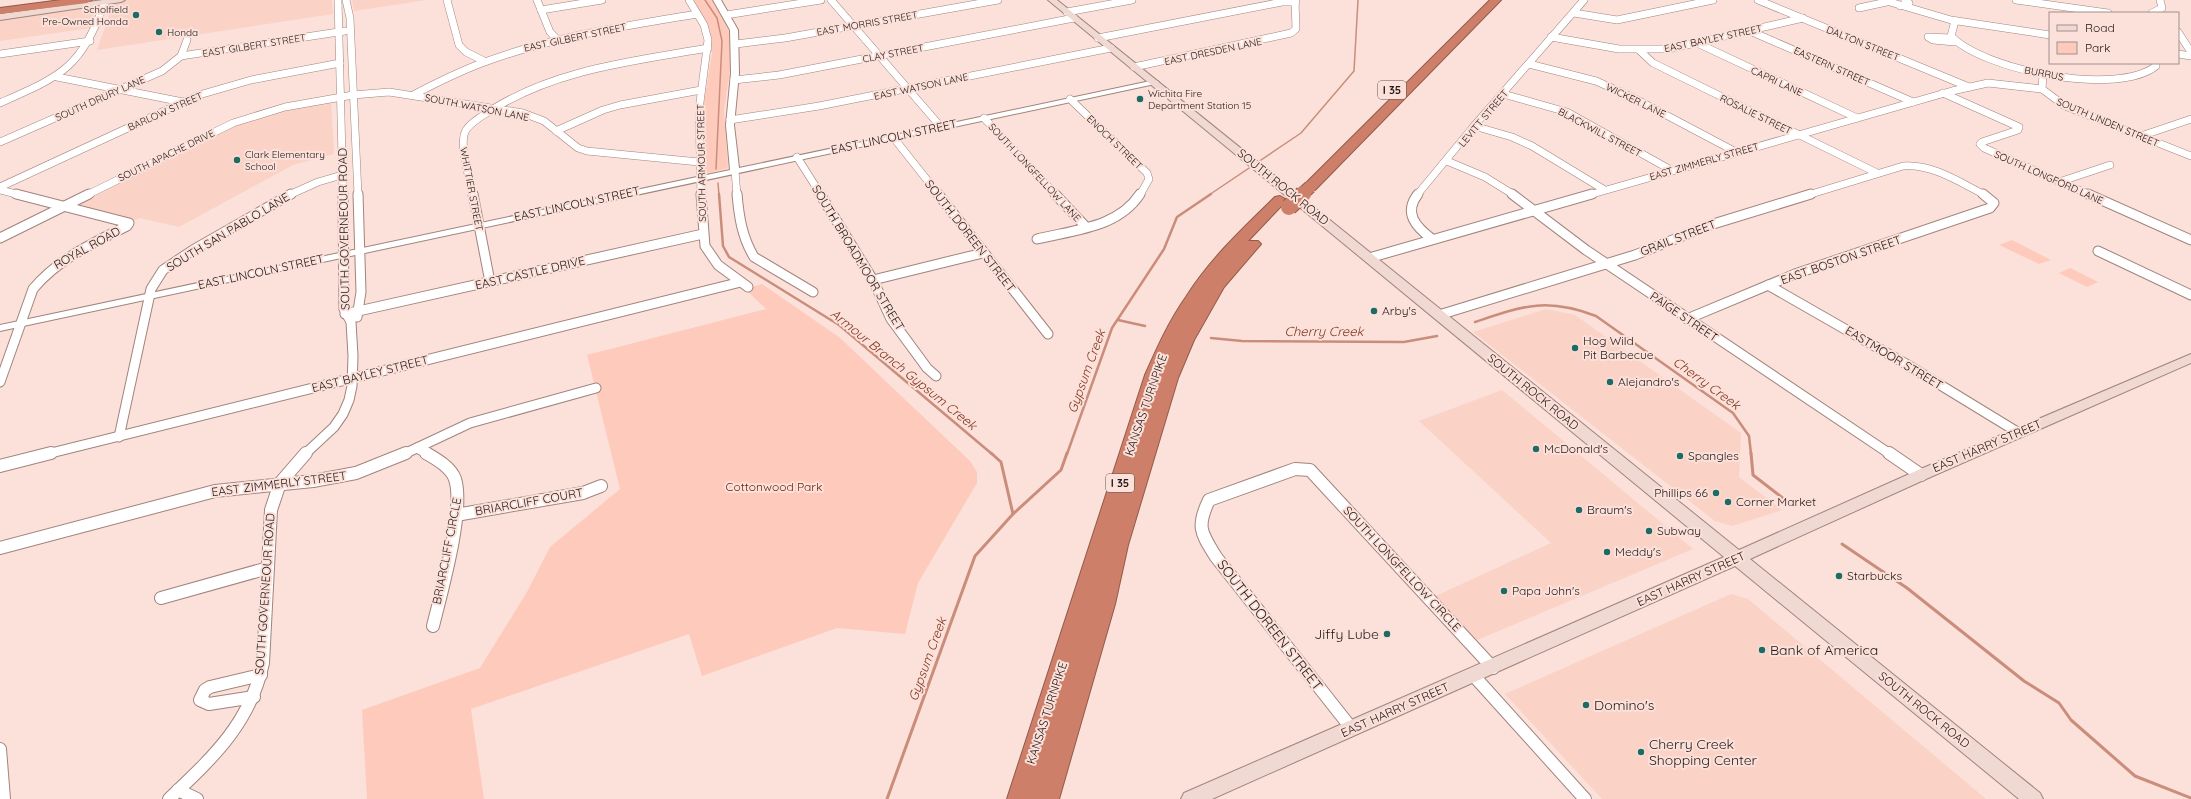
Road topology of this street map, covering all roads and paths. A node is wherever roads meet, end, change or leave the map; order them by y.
1 (28, 0) edge
2 (34, 0) edge
3 (66, 0) edge
4 (87, 0) edge
5 (121, 0) edge
6 (447, 0) edge
7 (537, 0) edge
8 (602, 0) edge
9 (689, 0) edge
10 (717, 0) edge
11 (821, 0) edge
12 (831, 0) edge
13 (998, 0) edge
14 (1052, 0) edge
15 (1132, 0) edge
16 (1484, 0) edge
17 (1496, 0) edge
18 (1584, 0) edge
19 (1713, 0) edge
20 (1758, 0) edge
21 (1905, 0) edge
22 (2016, 0) edge
23 (2160, 0) edge
24 (347, 1) edge
25 (1295, 1) edge
26 (1885, 1) edge
27 (105, 2) junction
28 (338, 2) edge
29 (1898, 3) edge
30 (0, 4) edge
31 (1859, 8) dead end
32 (0, 10) edge
33 (541, 10) junction
34 (2101, 12) edge
35 (2154, 12) edge
36 (1574, 13) junction
37 (697, 14) junction
38 (726, 15) junction
39 (1071, 15) junction
40 (0, 17) edge
41 (1803, 18) junction
42 (1955, 21) junction
43 (853, 26) junction
44 (350, 30) junction
45 (1750, 31) junction
46 (339, 32) junction
47 (2179, 34) edge
48 (2049, 36) edge
49 (1551, 37) junction
50 (1098, 38) junction
51 (557, 39) junction
52 (187, 40) dead end
53 (90, 41) junction
54 (1697, 43) junction
55 (736, 44) junction
56 (708, 48) junction
57 (1111, 48) junction
58 (1640, 50) junction
59 (2191, 52) edge
60 (0, 54) edge
61 (2179, 54) edge
62 (181, 56) junction
63 (879, 56) junction
64 (2191, 56) edge
65 (484, 61) junction
66 (340, 63) junction
67 (1529, 64) junction
68 (2156, 64) edge
69 (1134, 67) junction
70 (2043, 74) junction
71 (57, 77) junction
72 (734, 80) junction
73 (1155, 82) junction
74 (1969, 87) junction
75 (908, 89) junction
76 (2042, 89) junction
77 (120, 90) junction
78 (701, 90) junction
79 (1943, 93) junction
80 (1503, 94) junction
81 (354, 95) junction
82 (413, 95) junction
83 (340, 97) junction
84 (1070, 99) junction
85 (183, 102) junction
86 (1913, 102) junction
87 (0, 103) edge
88 (494, 108) junction
89 (984, 118) junction
90 (1856, 118) junction
91 (2191, 119) edge
92 (730, 120) junction
93 (1474, 126) junction
94 (941, 127) junction
95 (556, 131) junction
96 (1799, 135) junction
97 (2141, 136) junction
98 (893, 137) junction
99 (0, 142) edge
100 (1736, 152) junction
101 (2191, 156) edge
102 (797, 158) junction
103 (1447, 161) junction
104 (699, 162) junction
105 (2110, 165) dead end
106 (1671, 170) junction
107 (735, 171) junction
108 (1877, 173) junction
109 (342, 175) junction
110 (700, 178) junction
111 (2059, 182) junction
112 (1305, 184) junction
113 (0, 189) edge
114 (1604, 189) junction
115 (1285, 203) junction
116 (1994, 203) joint
117 (64, 206) junction
118 (1534, 210) junction
119 (479, 225) junction
120 (1086, 227) junction
121 (703, 234) junction
122 (0, 238) edge
123 (1037, 239) dead end
124 (1432, 239) junction
125 (2191, 240) edge
126 (2098, 250) dead end
127 (359, 251) junction
128 (983, 253) junction
129 (345, 254) junction
130 (1369, 258) junction
131 (1606, 264) junction
132 (873, 280) junction
133 (490, 282) junction
134 (744, 285) joint
135 (1768, 285) junction
136 (814, 292) dead end
137 (2191, 295) edge
138 (150, 296) junction
139 (358, 311) junction
140 (1440, 316) junction
141 (348, 318) junction
142 (1687, 319) junction
143 (21, 323) junction
144 (0, 328) edge
145 (1048, 334) dead end
146 (2191, 358) edge
147 (936, 376) dead end
148 (353, 379) junction
149 (0, 382) edge
150 (596, 388) dead end
151 (2019, 433) junction
152 (119, 437) junction
153 (417, 448) junction
154 (0, 466) edge
155 (1310, 470) joint
156 (1921, 475) junction
157 (280, 484) junction
158 (601, 486) dead end
159 (456, 515) junction
160 (0, 548) edge
161 (1736, 559) junction
162 (268, 568) junction
163 (161, 598) dead end
164 (433, 626) dead end
165 (1493, 668) junction
166 (261, 675) junction
167 (1474, 676) junction
168 (254, 697) junction
169 (1352, 729) junction
170 (0, 749) edge
171 (1218, 794) edge
172 (174, 795) edge
173 (4, 799) edge
174 (197, 799) edge
175 (1020, 799) edge
176 (1046, 799) edge
177 (1191, 799) edge
178 (1585, 799) edge
179 (2033, 799) edge

1 - 30 highway
2 - 30 highway
3 - 32 highway
4 - 32 highway
5 - 27 main road
6 - 65 street
7 - 33 street
8 - 33 street
9 - 37 street, SOUTH ARMOUR STREET
10 - 38 street
11 - 38 street
12 - 43 street
13 - 43 street, EAST MORRIS STREET
14 - 39 main road, SOUTH ROCK ROAD
15 - 39 street, CLAY STREET
16 - 112 highway, KANSAS TURNPIKE / I 35
17 - 112 highway, KANSAS TURNPIKE / I 35
18 - 36 street, LEVITT STREET
19 - 36 street
20 - 41 street, DALTON STREET
21 - 29 street
22 - 34 street
23 - 35 street
24 - 28 street, SOUTH GOVERNEOUR ROAD
24 - 44 street, SOUTH GOVERNEOUR ROAD
25 - 50 street
25 - 69 street, EAST DRESDEN LANE
26 - 29 street
26 - 31 street
27 - 40 main road
27 - 53 street
28 - 46 street, SOUTH GOVERNEOUR ROAD
29 - 42 street
33 - 51 street
36 - 49 street, LEVITT STREET
37 - 51 street, EAST GILBERT STREET
37 - 56 street, SOUTH ARMOUR STREET
38 - 55 street
39 - 50 main road, SOUTH ROCK ROAD
39 - 63 street, CLAY STREET
41 - 45 street, EAST BAYLEY STREET
41 - 74 street, DALTON STREET
42 - 48 street
42 - 70 street, BURRUS
43 - 55 street, EAST MORRIS STREET
43 - 63 street
44 - 46 street, EAST GILBERT STREET
44 - 81 street, SOUTH GOVERNEOUR ROAD
45 - 54 street, EAST BAYLEY STREET
45 - 86 street, EASTERN STREET
46 - 62 street, EAST GILBERT STREET
46 - 66 street, SOUTH GOVERNEOUR ROAD
47 - 59 street
49 - 58 street, EAST BAYLEY STREET
49 - 67 street, LEVITT STREET
50 - 57 main road, SOUTH ROCK ROAD
51 - 65 street, EAST GILBERT STREET
52 - 62 street
53 - 60 street
53 - 71 street
54 - 58 street, EAST BAYLEY STREET
54 - 90 street, CAPRI LANE
55 - 72 street
56 - 78 street, SOUTH ARMOUR STREET
56 - 88 street
57 - 69 main road, SOUTH ROCK ROAD
57 - 75 street, EAST WATSON LANE
58 - 96 street, ROSALIE STREET
61 - 64 street
62 - 77 street, SOUTH DRURY LANE
63 - 72 street, CLAY STREET
63 - 75 street
65 - 82 street, EAST GILBERT STREET
66 - 83 street, SOUTH GOVERNEOUR ROAD
66 - 85 street, BARLOW STREET
67 - 80 street, LEVITT STREET
67 - 100 street, WICKER LANE
68 - 70 street, BURRUS
69 - 73 main road, SOUTH ROCK ROAD
70 - 76 street
71 - 77 street
71 - 87 street
72 - 92 street
73 - 84 street, EAST LINCOLN STREET
73 - 130 main road, SOUTH ROCK ROAD
74 - 76 street, EAST ZIMMERLY STREET
74 - 79 street, EAST ZIMMERLY STREET
75 - 92 street, EAST WATSON LANE
75 - 94 street
76 - 97 street, SOUTH LINDEN STREET
77 - 85 street
77 - 99 street, SOUTH DRURY LANE
78 - 95 street
78 - 104 street, SOUTH ARMOUR STREET
79 - 86 street, EAST ZIMMERLY STREET
79 - 111 street, SOUTH LONGFORD LANE
80 - 93 street, LEVITT STREET
80 - 106 street, BLACKWILL STREET
81 - 82 street, SOUTH WATSON LANE
81 - 83 street, SOUTH WATSON LANE
81 - 127 street, SOUTH GOVERNEOUR ROAD
82 - 88 street, SOUTH WATSON LANE
83 - 109 street, SOUTH GOVERNEOUR ROAD
83 - 117 street, SOUTH APACHE DRIVE
84 - 89 street, EAST LINCOLN STREET
84 - 120 street, ENOCH STREET
85 - 113 street, BARLOW STREET
86 - 90 street, EAST ZIMMERLY STREET
88 - 95 street, SOUTH WATSON LANE
88 - 119 street, WHITTIER STREET
89 - 94 street, EAST LINCOLN STREET
89 - 120 street, SOUTH LONGFELLOW LANE
90 - 96 street, EAST ZIMMERLY STREET
91 - 97 street
92 - 107 street
93 - 103 street, LEVITT STREET
93 - 114 street
94 - 98 street, EAST LINCOLN STREET
95 - 104 street, SOUTH WATSON LANE
96 - 100 street, EAST ZIMMERLY STREET
96 - 108 street, ROSALIE STREET
97 - 101 street, SOUTH LINDEN STREET
98 - 102 street, EAST LINCOLN STREET
98 - 128 street, SOUTH DOREEN STREET
100 - 106 street, EAST ZIMMERLY STREET
102 - 107 street, EAST LINCOLN STREET
102 - 132 street, SOUTH BROADMOOR STREET
103 - 118 street, PAIGE STREET
103 - 124 street, LEVITT STREET
104 - 110 street, SOUTH ARMOUR STREET
105 - 111 street
106 - 114 street, EAST ZIMMERLY STREET
107 - 110 street, EAST LINCOLN STREET
107 - 136 street
108 - 116 street, GRAIL STREET
108 - 131 street, GRAIL STREET
109 - 129 street, SOUTH GOVERNEOUR ROAD
109 - 138 street, SOUTH SAN PABLO LANE
110 - 119 street, EAST LINCOLN STREET
110 - 121 street, SOUTH ARMOUR STREET
111 - 125 street, SOUTH LONGFORD LANE
112 - 115 highway, KANSAS TURNPIKE / I 35, bridge
113 - 117 street
114 - 118 street, EAST ZIMMERLY STREET
115 - 175 highway, KANSAS TURNPIKE / I 35
115 - 176 highway, KANSAS TURNPIKE / I 35
116 - 135 street, EAST BOSTON STREET
117 - 122 street, SOUTH APACHE DRIVE
117 - 143 street, ROYAL ROAD
118 - 124 street, EAST ZIMMERLY STREET
118 - 131 street, PAIGE STREET
119 - 127 street, EAST LINCOLN STREET
119 - 133 street, WHITTIER STREET
120 - 123 street
121 - 133 street, EAST CASTLE DRIVE
121 - 134 street, SOUTH ARMOUR STREET
124 - 130 street, EAST ZIMMERLY STREET
126 - 137 street
127 - 129 street, EAST LINCOLN STREET
127 - 139 street, SOUTH GOVERNEOUR ROAD
128 - 132 street
128 - 145 street, SOUTH DOREEN STREET
129 - 138 street, EAST LINCOLN STREET
129 - 141 street, SOUTH GOVERNEOUR ROAD
130 - 140 main road, SOUTH ROCK ROAD
131 - 140 street, GRAIL STREET
131 - 142 street, PAIGE STREET
132 - 147 street, SOUTH BROADMOOR STREET
133 - 139 street, EAST CASTLE DRIVE
134 - 148 street, EAST BAYLEY STREET
135 - 142 street, EAST BOSTON STREET
135 - 151 street, EASTMOOR STREET
138 - 143 street, EAST LINCOLN STREET
138 - 152 street, SOUTH SAN PABLO LANE
139 - 141 street
140 - 161 main road, SOUTH ROCK ROAD
141 - 148 street, SOUTH GOVERNEOUR ROAD
142 - 156 street, PAIGE STREET
143 - 144 street, EAST LINCOLN STREET
143 - 149 street, ROYAL ROAD
146 - 151 main road, EAST HARRY STREET
148 - 152 street, EAST BAYLEY STREET
148 - 157 street, SOUTH GOVERNEOUR ROAD
150 - 153 street, EAST ZIMMERLY STREET
151 - 156 main road, EAST HARRY STREET
152 - 154 street, EAST BAYLEY STREET
153 - 157 street, EAST ZIMMERLY STREET
153 - 159 street, BRIARCLIFF CIRCLE
155 - 165 street, SOUTH LONGFELLOW CIRCLE
155 - 169 street, SOUTH DOREEN STREET
156 - 161 main road, EAST HARRY STREET
157 - 160 street, EAST ZIMMERLY STREET
157 - 162 street, SOUTH GOVERNEOUR ROAD
158 - 159 street, BRIARCLIFF COURT
159 - 164 street, BRIARCLIFF CIRCLE
161 - 165 main road, EAST HARRY STREET
161 - 179 main road, SOUTH ROCK ROAD
162 - 163 street
162 - 166 street, SOUTH GOVERNEOUR ROAD
165 - 167 main road, EAST HARRY STREET
166 - 168 street, SOUTH GOVERNEOUR ROAD
166 - 168 street
167 - 169 main road, EAST HARRY STREET
167 - 178 street
168 - 172 street, SOUTH GOVERNEOUR ROAD
169 - 171 main road, EAST HARRY STREET
170 - 173 street
171 - 177 main road, EAST HARRY STREET
172 - 174 street

